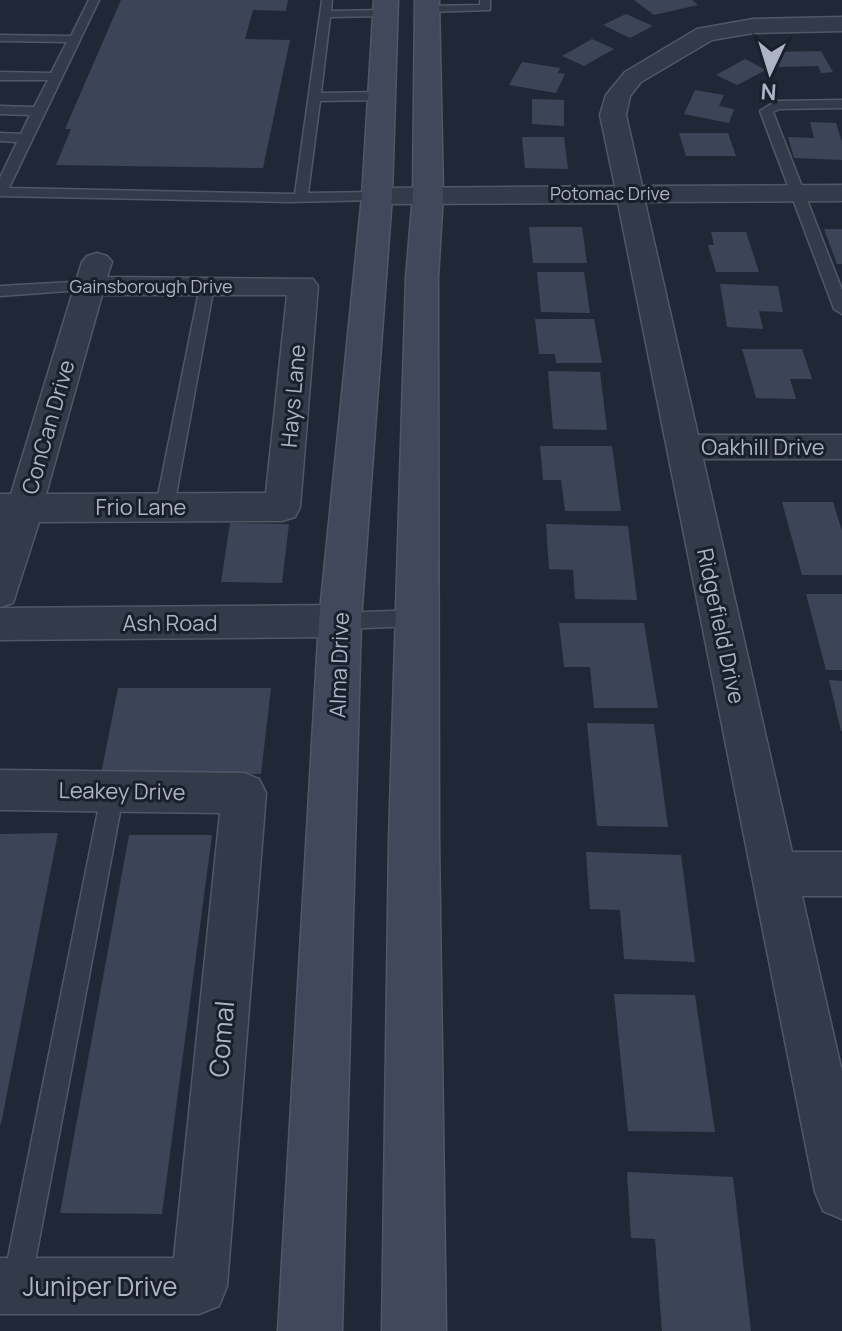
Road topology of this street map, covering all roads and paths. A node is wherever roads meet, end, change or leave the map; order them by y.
1 (94, 0) edge
2 (485, 0) edge
3 (427, 4) edge
4 (326, 7) edge
5 (385, 7) edge
6 (842, 24) edge
7 (0, 38) edge
8 (74, 39) junction
9 (0, 76) edge
10 (55, 77) junction
11 (382, 96) junction
12 (312, 97) junction
13 (842, 104) edge
14 (0, 110) edge
15 (38, 111) junction
16 (0, 137) edge
17 (25, 138) junction
18 (6, 169) edge
19 (0, 192) edge
20 (630, 193) junction
21 (798, 193) junction
22 (842, 193) edge
23 (428, 194) junction
24 (377, 196) junction
25 (301, 197) junction
26 (94, 274) junction
27 (207, 286) junction
28 (303, 286) joint
29 (0, 291) edge
30 (842, 309) edge
31 (683, 447) junction
32 (842, 447) edge
33 (165, 506) junction
34 (282, 507) joint
35 (12, 508) edge
36 (0, 592) edge
37 (416, 618) junction
38 (340, 621) junction
39 (0, 624) edge
40 (0, 790) edge
41 (113, 791) junction
42 (244, 793) joint
43 (774, 874) junction
44 (842, 874) edge
45 (842, 1192) edge
46 (8, 1286) edge
47 (199, 1286) joint
48 (310, 1331) edge
49 (414, 1331) edge

1 - 8 lane
2 - 3 lane
3 - 23 main road
4 - 5 lane
4 - 12 lane
5 - 11 main road, Alma Drive
6 - 20 street, Ridgefield Drive
7 - 8 lane
8 - 10 lane
9 - 10 lane
10 - 15 lane
11 - 12 lane
11 - 24 main road, Alma Drive
12 - 25 lane
13 - 21 lane
14 - 15 lane
15 - 17 lane
16 - 17 lane
17 - 18 lane
18 - 19 lane
19 - 25 lane
20 - 21 street, Potomac Drive
20 - 23 street, Potomac Drive
20 - 31 street, Ridgefield Drive
21 - 22 street, Potomac Drive
21 - 30 lane
23 - 24 street, Potomac Drive
23 - 37 main road
24 - 25 lane
24 - 38 main road, Alma Drive
26 - 27 street, Gainsborough Drive
26 - 29 lane, Gainsborough Drive
26 - 35 street, ConCan Drive
27 - 28 street, Gainsborough Drive
27 - 33 lane
28 - 34 street, Hays Lane
31 - 32 street, Oakhill Drive
31 - 43 street, Ridgefield Drive
33 - 34 street, Frio Lane
33 - 35 street, Frio Lane
35 - 36 street, ConCan Drive
37 - 38 lane
37 - 49 main road
38 - 39 street, Ash Road
38 - 48 main road, Alma Drive
40 - 41 street, Leakey Drive
41 - 42 street, Leakey Drive
41 - 46 lane
42 - 47 street, Comal
43 - 44 street
43 - 45 street, Ridgefield Drive
46 - 47 street, Juniper Drive

